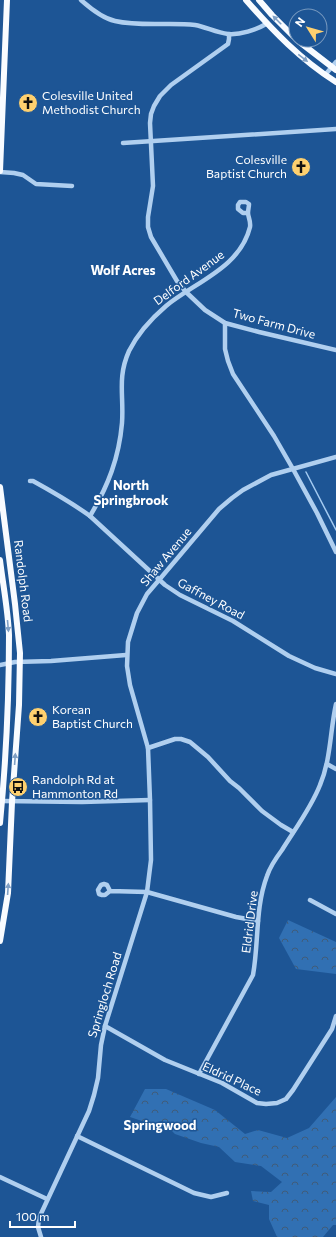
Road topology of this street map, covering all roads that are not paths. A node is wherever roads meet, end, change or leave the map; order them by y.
1 (8, 0) edge
2 (81, 0) edge
3 (246, 0) edge
4 (259, 0) edge
5 (266, 24) junction
6 (288, 32) edge
7 (229, 34) junction
8 (306, 48) edge
9 (336, 62) edge
10 (334, 69) edge
11 (325, 75) junction
12 (336, 82) edge
13 (336, 129) edge
14 (151, 142) junction
15 (123, 143) dead end
16 (0, 171) edge
17 (72, 186) dead end
18 (248, 213) dead end
19 (186, 292) junction
20 (226, 322) junction
21 (336, 350) edge
22 (336, 457) edge
23 (293, 469) junction
24 (30, 481) dead end
25 (0, 487) edge
26 (90, 516) junction
27 (336, 552) edge
28 (0, 560) edge
29 (159, 580) junction
30 (126, 655) junction
31 (19, 662) junction
32 (8, 664) junction
33 (0, 665) edge
34 (336, 674) edge
35 (336, 704) edge
36 (148, 748) junction
37 (327, 764) junction
38 (336, 769) edge
39 (150, 800) junction
40 (2, 801) junction
41 (12, 802) junction
42 (0, 823) edge
43 (293, 832) junction
44 (110, 891) dead end
45 (147, 892) junction
46 (310, 900) dead end
47 (336, 914) edge
48 (258, 921) junction
49 (0, 941) edge
50 (336, 1016) edge
51 (105, 1026) junction
52 (199, 1074) junction
53 (77, 1136) junction
54 (0, 1177) edge
55 (227, 1193) dead end
56 (46, 1199) junction
57 (41, 1237) edge

1 - 16 main road
2 - 7 street
3 - 5 main road
6 -> 4 main road
5 - 7 street
5 -> 11 main road
7 - 14 street, Two Farm Drive
8 - 10 main road
9 - 10 street
10 - 11 street
11 - 12 main road
13 - 14 street
14 - 15 street
14 - 19 street, Two Farm Drive
16 - 17 street
18 - 19 street, Delford Avenue
19 - 20 street, Two Farm Drive
19 - 26 street, Delford Avenue
20 - 21 street, Two Farm Drive
20 - 23 street
22 - 23 street, Shaw Avenue
23 - 27 street
23 - 29 street, Shaw Avenue
24 - 26 street, Gaffney Road
25 - 31 main road, Randolph Road
26 - 29 street, Gaffney Road
28 -> 32 main road, Randolph Road
29 - 30 street, Shaw Avenue
29 - 34 street, Gaffney Road
30 - 31 street
30 - 36 street, Shaw Avenue
31 - 32 street
41 -> 31 main road, Randolph Road
32 - 33 street
32 - 40 main road, Randolph Road
35 - 37 street, Eldrid Drive
36 - 39 street, Springloch Road
36 - 43 street
37 - 38 street
37 - 43 street, Eldrid Drive
39 - 41 street
39 - 45 street, Springloch Road
40 - 41 street
40 - 42 main road, Randolph Road
49 -> 41 main road, Randolph Road
43 - 48 street, Eldrid Drive
44 - 45 street
45 - 48 street
45 - 51 street, Springloch Road
46 - 47 street
48 - 52 street, Eldrid Drive
50 - 52 street, Eldrid Place
51 - 52 street, Eldrid Place
51 - 53 street, Springloch Road
53 - 55 street
53 - 56 street, Springloch Road
54 - 56 street
56 - 57 street, Springloch Road

